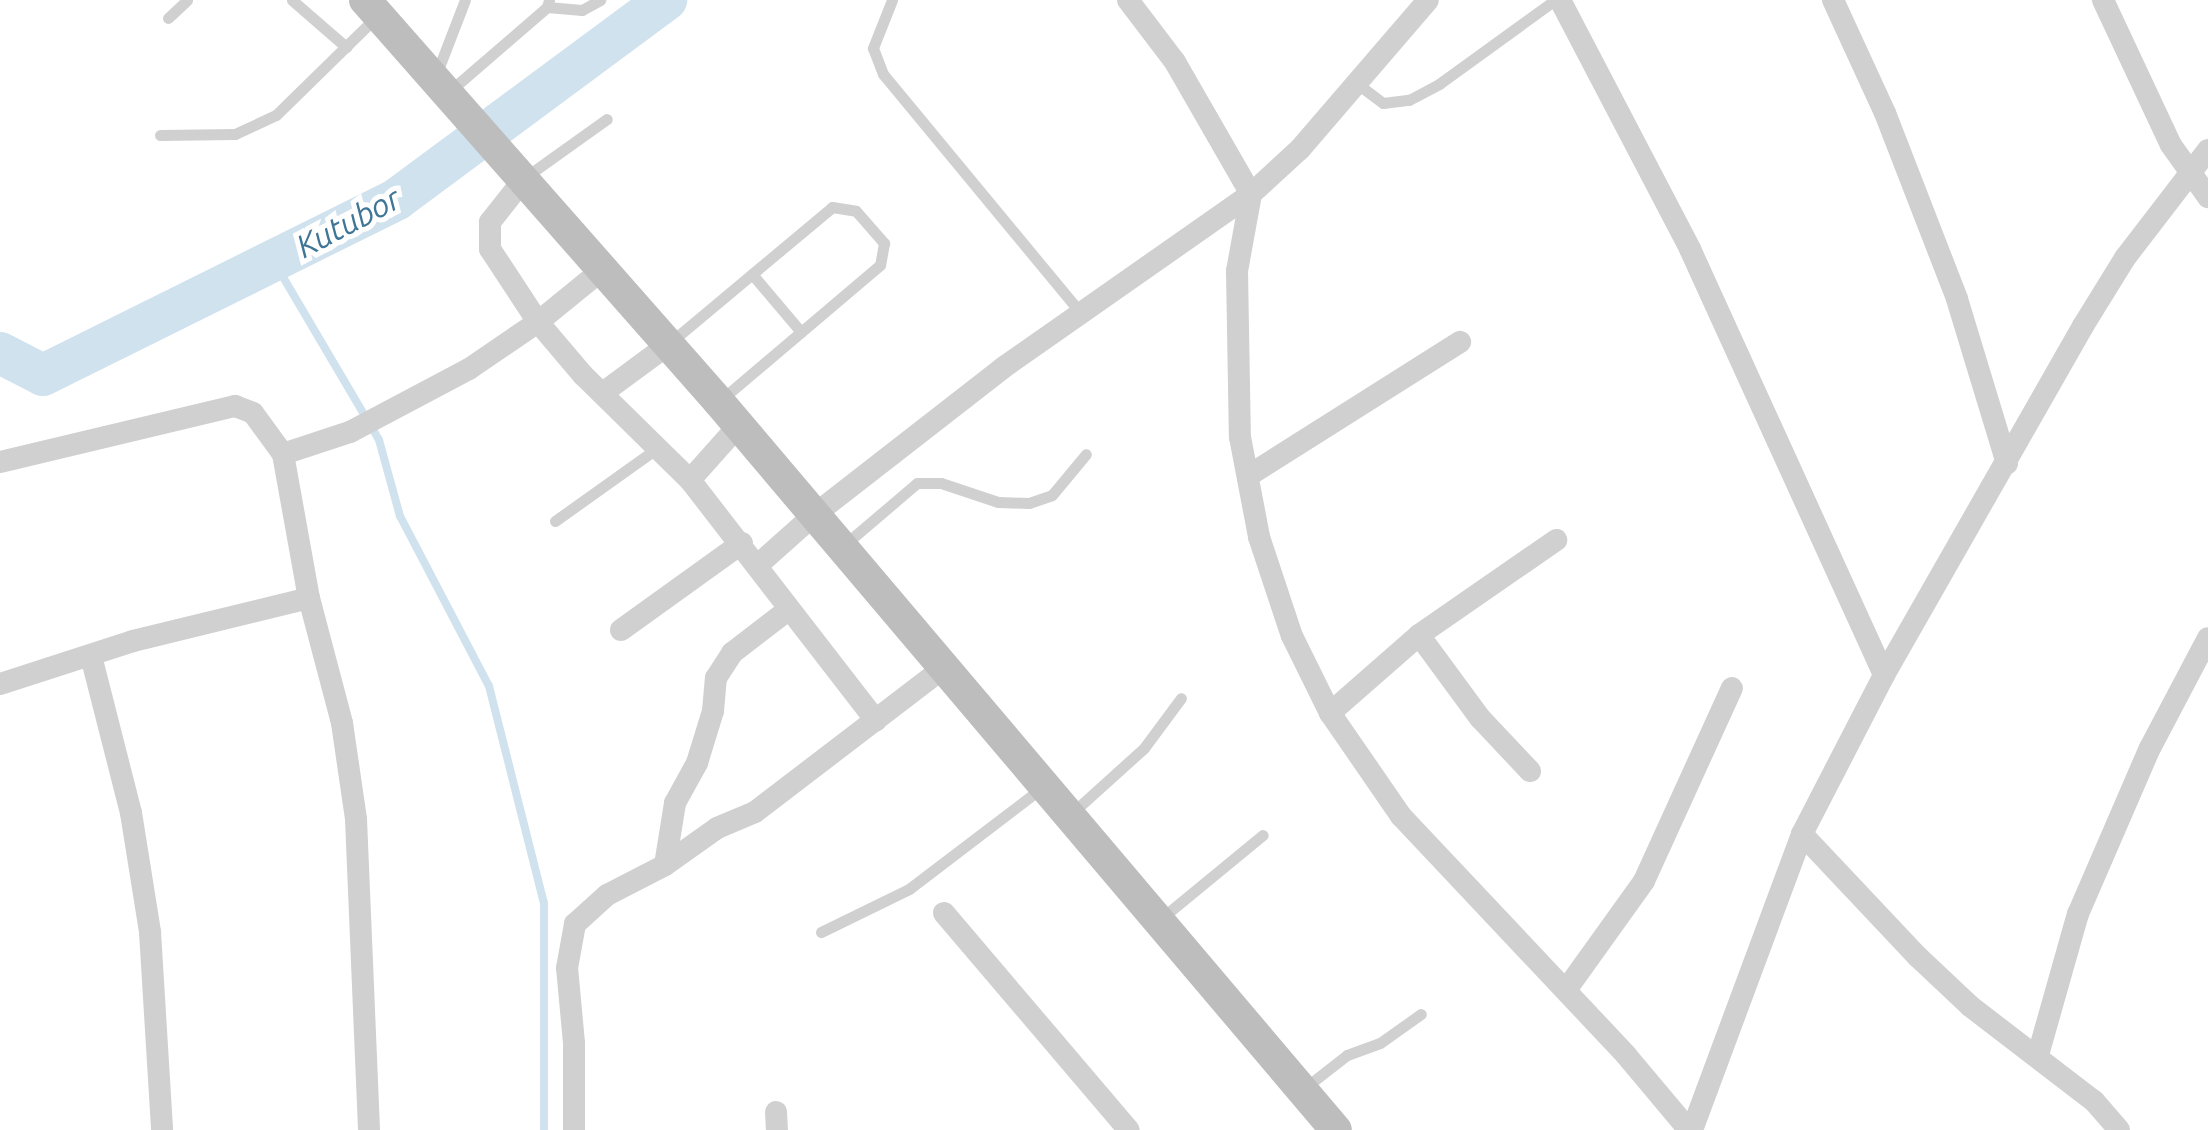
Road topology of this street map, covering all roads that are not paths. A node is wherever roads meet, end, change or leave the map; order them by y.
1 (186, 0) edge
2 (292, 0) edge
3 (465, 0) edge
4 (600, 0) edge
5 (892, 0) edge
6 (1128, 0) edge
7 (1428, 0) edge
8 (1558, 0) edge
9 (1833, 0) edge
10 (2103, 0) edge
11 (548, 4) edge
12 (372, 7) edge
13 (168, 18) dead end
14 (346, 47) junction
15 (1355, 82) junction
16 (450, 95) junction
17 (608, 119) dead end
18 (160, 135) dead end
19 (2208, 150) edge
20 (2189, 174) junction
21 (524, 179) junction
22 (1251, 194) junction
23 (2208, 197) edge
24 (603, 269) junction
25 (752, 274) junction
26 (1080, 312) junction
27 (538, 322) junction
28 (801, 332) junction
29 (1460, 342) dead end
30 (669, 344) junction
31 (604, 392) junction
32 (729, 413) junction
33 (656, 449) junction
34 (283, 454) junction
35 (1086, 454) dead end
36 (0, 462) edge
37 (2007, 464) junction
38 (1248, 476) junction
39 (690, 480) junction
40 (814, 515) junction
41 (556, 520) dead end
42 (1556, 540) dead end
43 (742, 544) junction
44 (843, 546) junction
45 (759, 564) junction
46 (310, 598) junction
47 (788, 610) junction
48 (621, 630) dead end
49 (1419, 635) junction
50 (2208, 638) edge
51 (91, 656) junction
52 (946, 666) junction
53 (1884, 675) junction
54 (0, 684) edge
55 (1732, 688) dead end
56 (1180, 698) dead end
57 (1330, 714) junction
58 (876, 722) junction
59 (1530, 771) dead end
60 (1047, 784) junction
61 (1071, 814) junction
62 (1802, 834) junction
63 (1263, 835) dead end
64 (665, 865) junction
65 (944, 913) dead end
66 (1160, 920) junction
67 (821, 932) dead end
68 (1566, 990) junction
69 (1421, 1014) dead end
70 (2038, 1054) junction
71 (1302, 1090) junction
72 (1324, 1126) edge
73 (162, 1130) edge
74 (368, 1130) edge
75 (574, 1130) edge
76 (1129, 1130) edge
77 (1691, 1130) edge
78 (2119, 1130) edge

1 - 13 lane
2 - 14 lane
3 - 16 lane
4 - 11 lane
5 - 26 lane
6 - 22 street
7 - 15 street
8 - 15 lane
8 - 53 street
9 - 37 street
10 - 20 street
11 - 16 lane
12 - 14 lane
12 - 16 main road
14 - 18 lane
15 - 22 street
16 - 21 main road
17 - 21 lane
19 - 20 street
20 - 23 street
20 - 37 street
21 - 24 main road
21 - 27 street
22 - 26 street
22 - 38 street
24 - 27 street
24 - 30 main road
25 - 28 lane
25 - 28 lane
25 - 30 lane
26 - 40 street
27 - 31 street
27 - 34 street
28 - 32 lane
29 - 38 street
30 - 31 street
30 - 32 main road
31 - 33 street
32 - 39 street
32 - 40 main road
33 - 39 street
33 - 41 lane
34 - 36 street
34 - 46 street
35 - 44 lane
37 - 53 street
38 - 57 street
39 - 43 street
40 - 44 main road
40 - 45 street
42 - 49 street
43 - 45 street
43 - 48 street
44 - 52 main road
45 - 47 street
46 - 51 street
46 - 74 street
47 - 58 street
47 - 64 street
49 - 57 street
49 - 59 street
50 - 70 street
51 - 54 street
51 - 73 street
52 - 58 street
52 - 60 main road
53 - 62 street
55 - 68 street
56 - 61 lane
57 - 68 street
58 - 64 street
60 - 61 main road
60 - 67 lane
61 - 66 main road
62 - 70 street
62 - 77 street
63 - 66 lane
64 - 75 street
65 - 76 street
66 - 71 main road
68 - 77 street
69 - 71 lane
70 - 78 street
71 - 72 main road

